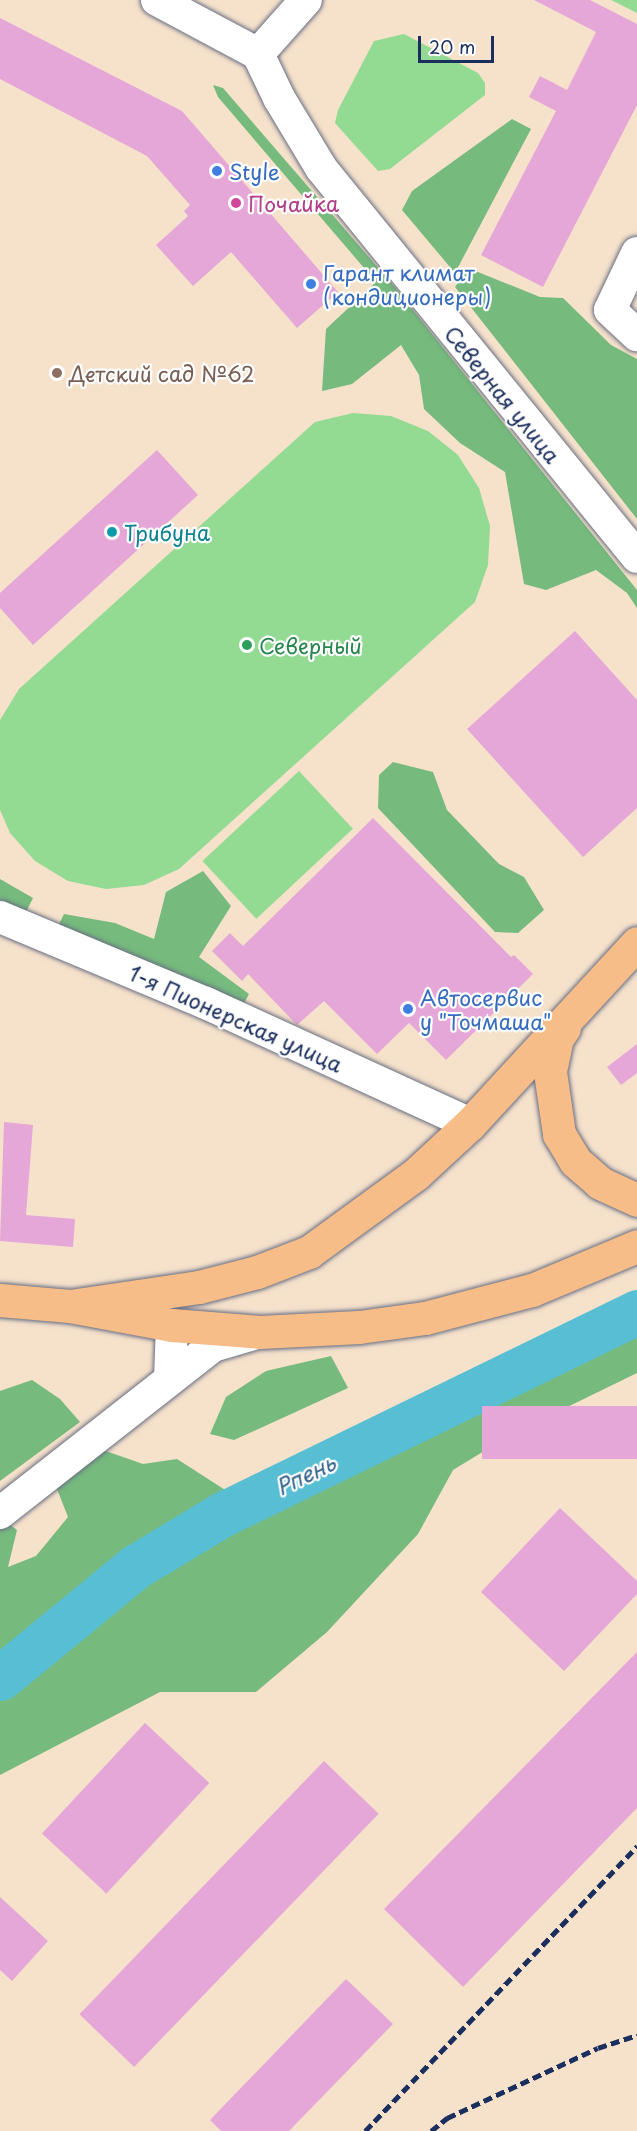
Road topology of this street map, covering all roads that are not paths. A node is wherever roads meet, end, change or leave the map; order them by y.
1 (157, 0) edge
2 (306, 0) edge
3 (258, 54) junction
4 (637, 253) edge
5 (637, 335) edge
6 (637, 557) edge
7 (0, 917) edge
8 (637, 943) edge
9 (581, 1002) junction
10 (470, 1124) junction
11 (637, 1200) edge
12 (637, 1246) edge
13 (0, 1300) edge
14 (70, 1306) junction
15 (172, 1325) junction
16 (260, 1332) junction
17 (170, 1379) junction
18 (0, 1513) edge

1 - 3 street
2 - 3 street
3 - 6 street, Северная улица
4 - 5 street
7 - 10 street, 1-я Пионерская улица
8 - 9 main road
9 - 10 main road
9 - 11 main road
10 - 14 main road
12 - 16 main road
13 - 14 main road
14 - 15 main road
15 - 16 main road
15 - 17 street
16 - 17 street
17 - 18 street

